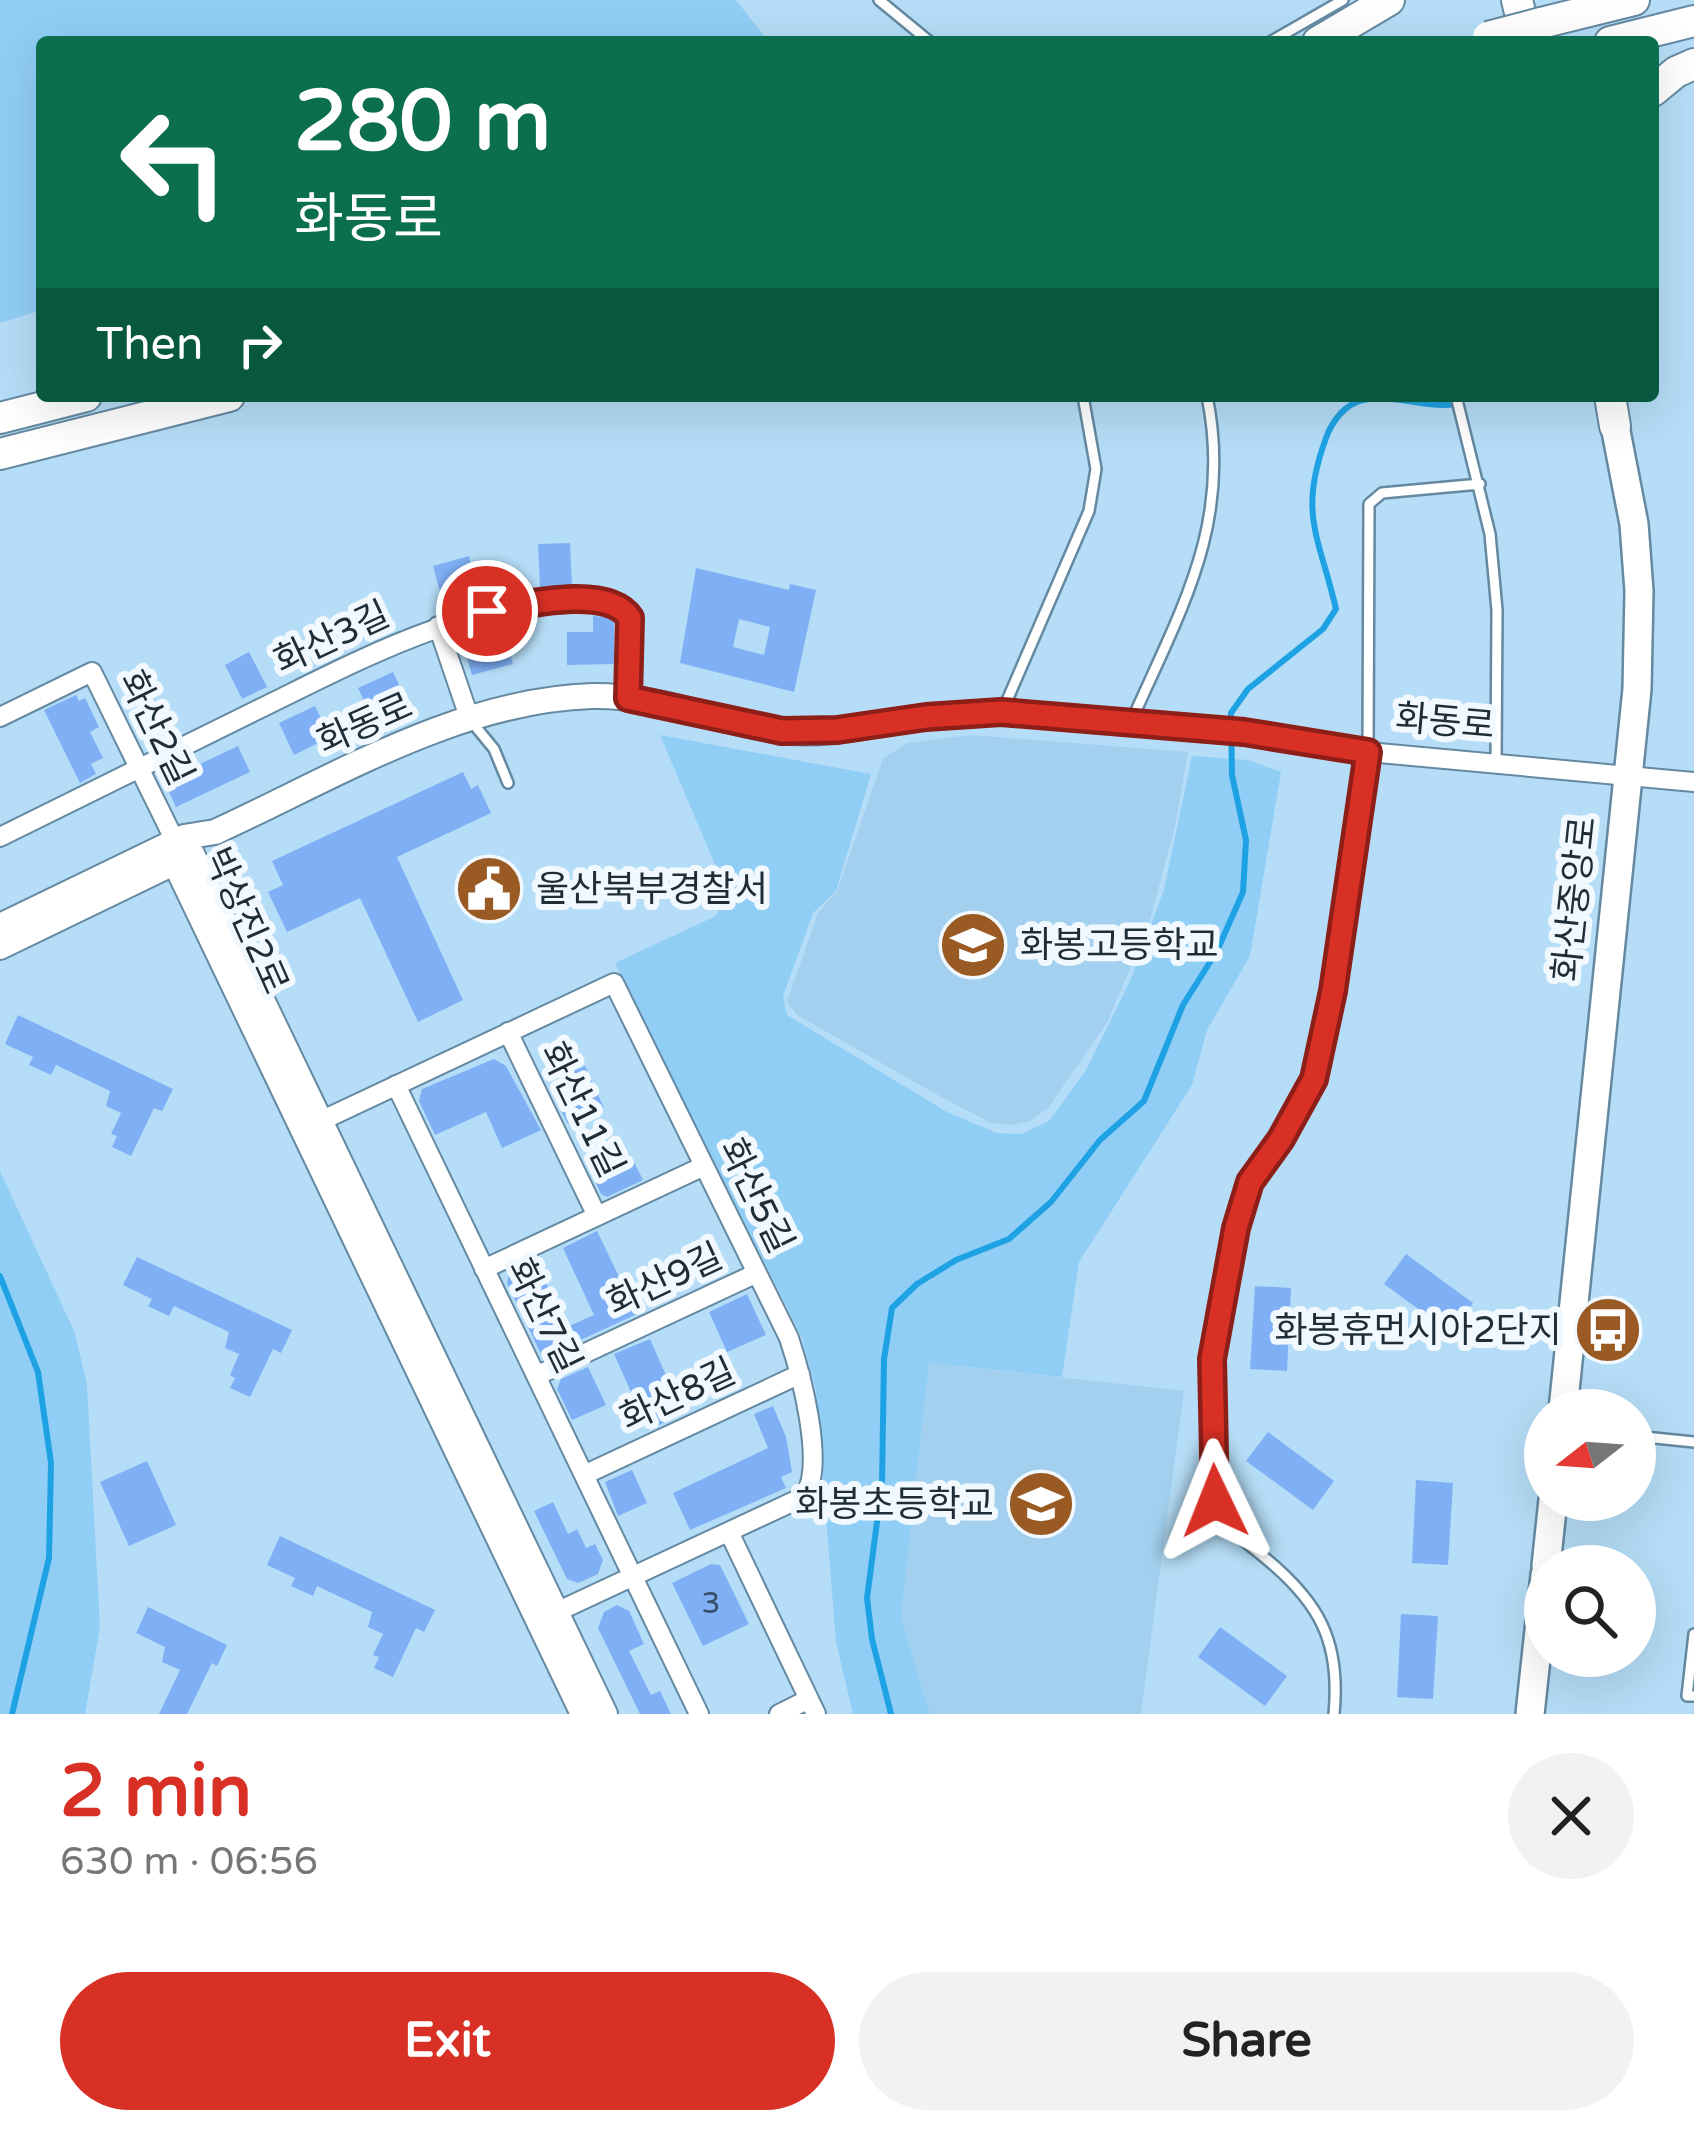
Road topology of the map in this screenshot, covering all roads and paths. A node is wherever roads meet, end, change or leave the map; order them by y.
1 (879, 0) edge
2 (1342, 0) edge
3 (1389, 0) edge
4 (1517, 0) edge
5 (1634, 0) edge
6 (1694, 21) edge
7 (1534, 33) edge
8 (923, 36) edge
9 (1280, 36) edge
10 (1328, 36) edge
11 (1634, 36) edge
12 (1694, 64) edge
13 (1659, 86) edge
14 (63, 402) edge
15 (205, 402) edge
16 (1084, 402) edge
17 (1208, 402) edge
18 (1458, 402) edge
19 (1612, 411) edge
20 (0, 418) edge
21 (0, 454) edge
22 (1480, 484) junction
23 (438, 626) junction
24 (628, 698) junction
25 (1001, 712) junction
26 (0, 717) edge
27 (926, 717) joint
28 (470, 720) junction
29 (1131, 722) junction
30 (1368, 752) junction
31 (1496, 762) junction
32 (139, 768) junction
33 (1627, 776) junction
34 (1694, 782) edge
35 (508, 783) dead end
36 (0, 837) edge
37 (181, 853) junction
38 (0, 926) edge
39 (0, 947) edge
40 (508, 1032) junction
41 (396, 1085) junction
42 (311, 1125) junction
43 (704, 1166) junction
44 (597, 1216) junction
45 (484, 1269) junction
46 (757, 1274) junction
47 (800, 1374) junction
48 (536, 1376) junction
49 (1565, 1389) edge
50 (1656, 1438) edge
51 (1694, 1442) edge
52 (584, 1475) junction
53 (729, 1532) junction
54 (633, 1576) junction
55 (547, 1616) junction
56 (1694, 1634) edge
57 (1534, 1677) edge
58 (1694, 1696) edge
59 (812, 1706) edge
60 (583, 1714) edge
61 (605, 1714) edge
62 (699, 1714) edge
63 (778, 1714) edge
64 (1334, 1714) edge
65 (1530, 1714) edge

1 - 8 lane
2 - 9 lane
3 - 10 highway
4 - 7 highway
5 - 7 highway
6 - 11 highway
12 - 13 highway
14 - 20 highway
15 - 21 highway
16 - 25 lane
17 - 29 lane
18 - 22 lane
19 - 33 main road, 화산중앙로
22 - 30 lane
22 - 31 lane
23 - 24 street, 화산3길
23 - 28 street
23 - 32 street, 화산3길
24 - 27 street, 화동로
24 - 28 street, 화동로
25 - 27 street, 화동로
25 - 29 street, 화동로
26 - 32 street, 화산2길
28 - 35 lane
28 - 37 street, 화동로
29 - 30 street, 화동로
30 - 31 street, 화동로
30 - 64 lane
31 - 33 street, 화동로
32 - 36 street, 화산3길
32 - 37 street, 화산2길
33 - 34 street, 화동로
33 - 49 main road, 화산중앙로
37 - 38 street, 화동로
37 - 39 street, 화동로
37 - 42 street, 박상진2로
40 - 41 street, 화산5길
40 - 43 street, 화산5길
40 - 44 street, 화산11길
41 - 42 street, 화산5길
41 - 45 street, 화산7길
42 - 55 street, 박상진2로
43 - 44 street
43 - 46 street, 화산5길
44 - 45 street
45 - 48 street, 화산7길
46 - 47 street, 화산5길
46 - 48 street, 화산9길
47 - 52 street, 화산8길
47 - 53 street, 화산5길
48 - 52 street, 화산7길
50 - 51 lane
52 - 54 street, 화산7길
53 - 54 street, 화산5길
53 - 59 street
54 - 55 street, 화산5길
54 - 62 street, 화산7길
55 - 60 street, 박상진2로
55 - 61 street, 박상진2로
56 - 58 lane
57 - 65 main road
59 - 63 street

